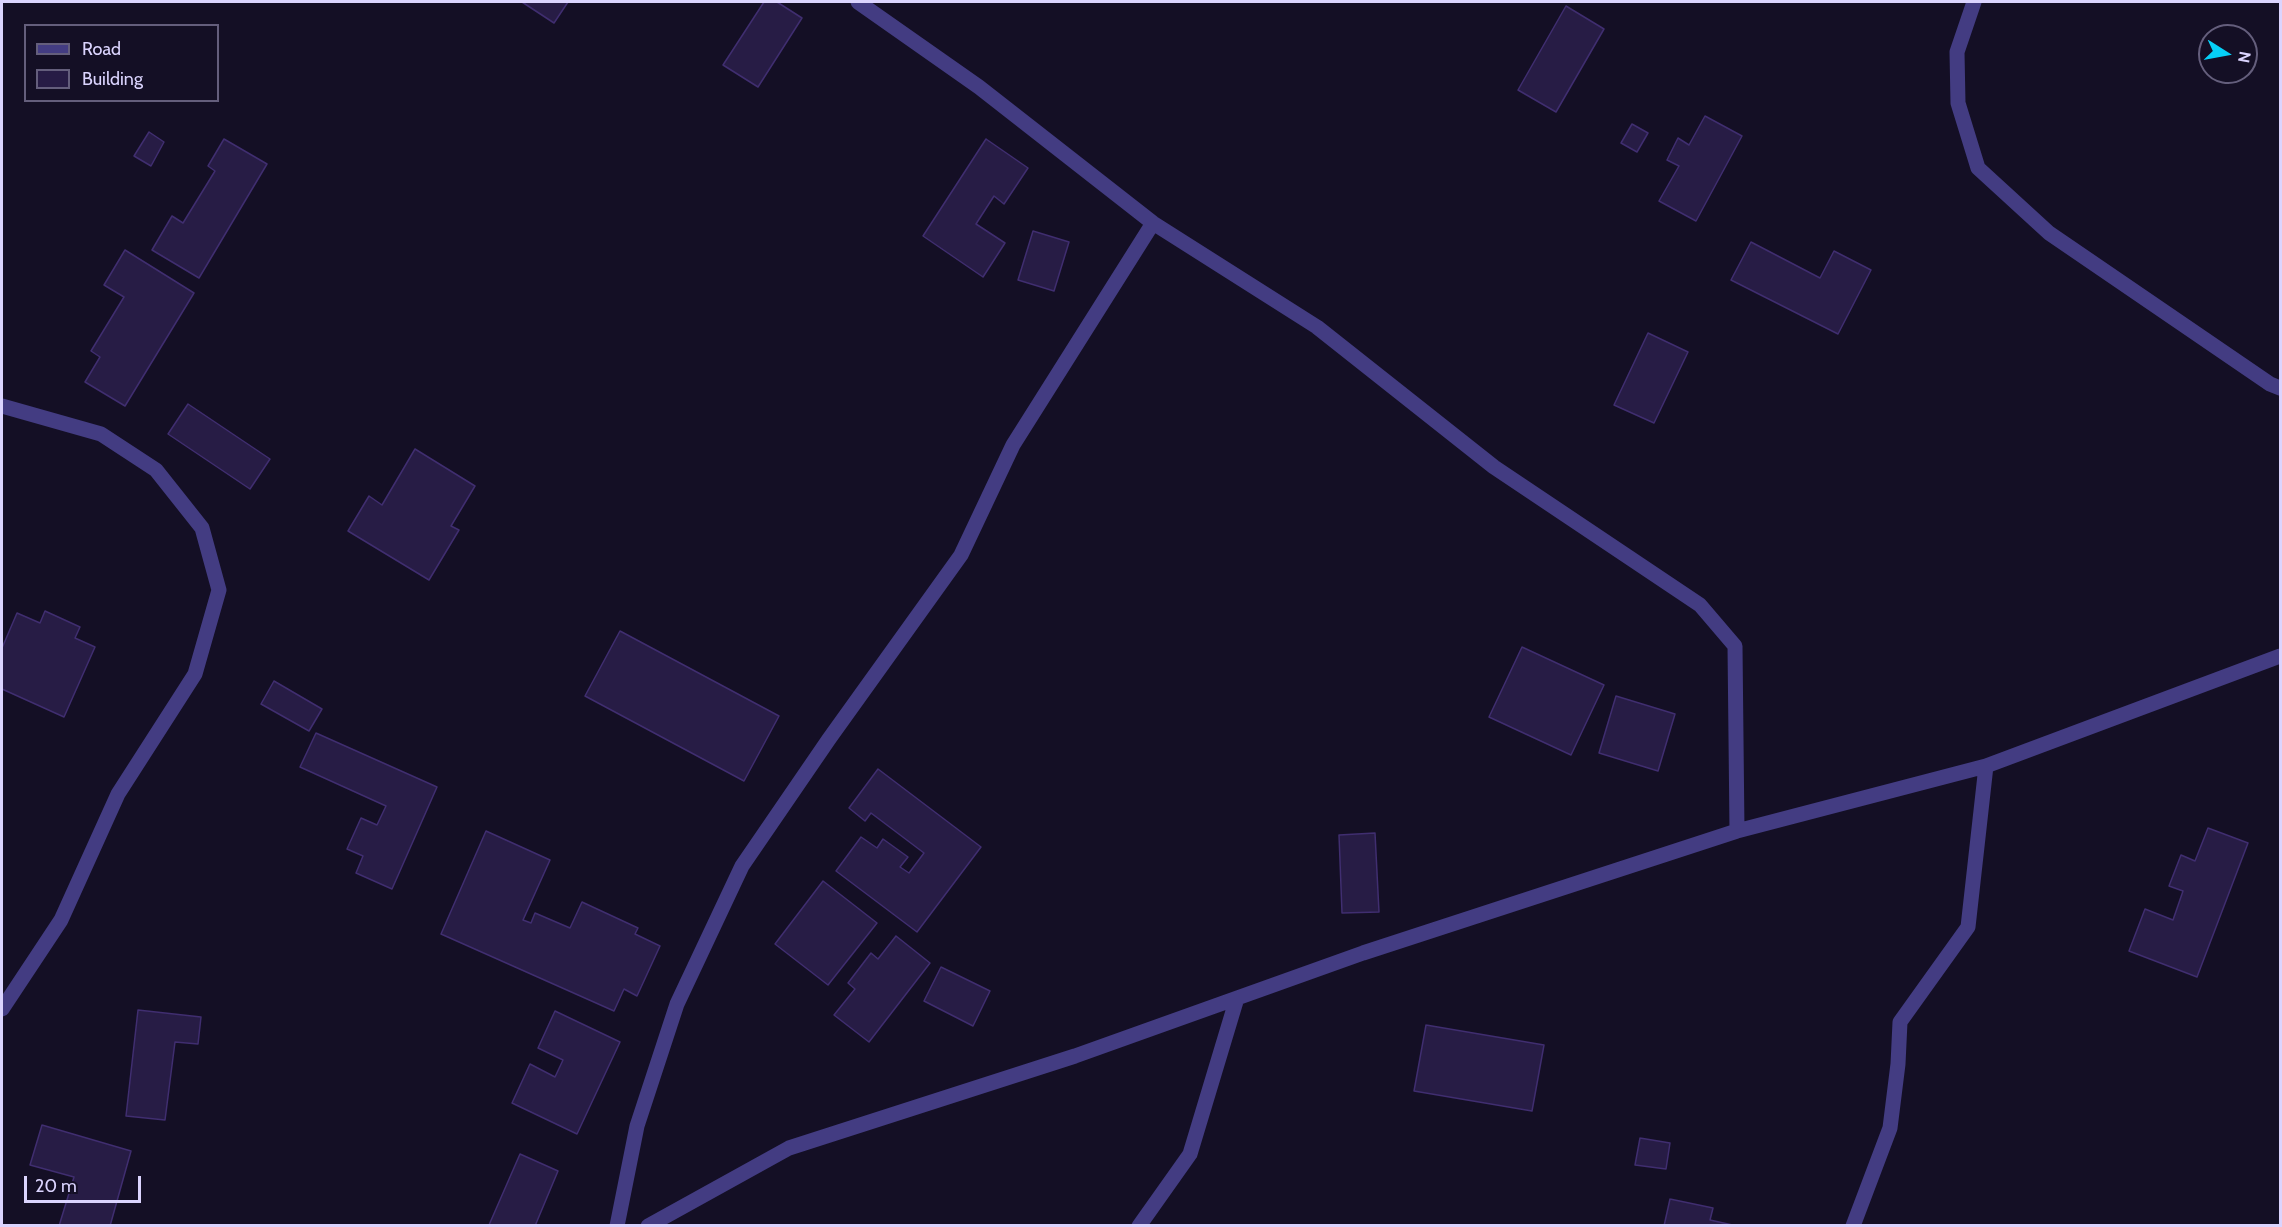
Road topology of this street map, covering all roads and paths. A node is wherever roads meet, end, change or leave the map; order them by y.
1 (858, 2) edge
2 (1974, 2) edge
3 (1152, 223) junction
4 (2280, 388) edge
5 (2, 406) edge
6 (2280, 656) edge
7 (1986, 766) junction
8 (1737, 831) junction
9 (1237, 998) junction
10 (2, 1009) edge
11 (617, 1226) edge
12 (648, 1226) edge
13 (1139, 1226) edge
14 (1853, 1226) edge

1 - 3 street
2 - 4 street
3 - 8 street
3 - 11 street
5 - 10 street
6 - 7 street
7 - 8 street
7 - 14 street
8 - 9 street
9 - 12 street
9 - 13 street

